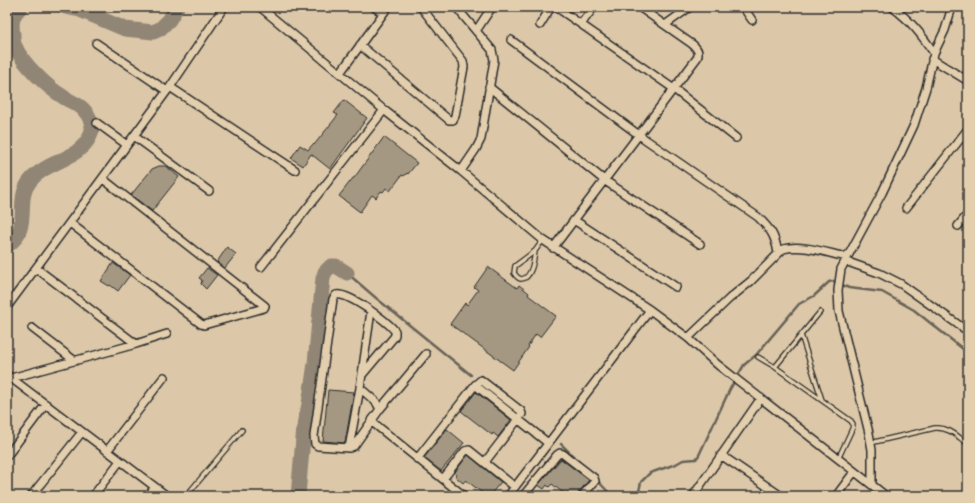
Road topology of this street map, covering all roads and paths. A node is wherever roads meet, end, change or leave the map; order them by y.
1 (224, 7) edge
2 (260, 7) edge
3 (374, 7) edge
4 (388, 7) edge
5 (421, 7) edge
6 (456, 7) edge
7 (492, 7) edge
8 (551, 7) edge
9 (556, 7) edge
10 (594, 7) edge
11 (639, 7) edge
12 (690, 7) edge
13 (743, 7) edge
14 (892, 7) edge
15 (952, 7) edge
16 (383, 13) junction
17 (752, 20) dead end
18 (581, 24) junction
19 (540, 25) dead end
20 (665, 25) junction
21 (476, 31) junction
22 (512, 40) dead end
23 (96, 43) dead end
24 (360, 45) junction
25 (933, 56) junction
26 (340, 73) junction
27 (968, 81) edge
28 (489, 87) junction
29 (169, 89) junction
30 (674, 89) junction
31 (384, 110) junction
32 (97, 123) dead end
33 (968, 129) edge
34 (639, 135) junction
35 (134, 136) junction
36 (736, 138) dead end
37 (127, 145) junction
38 (295, 170) dead end
39 (461, 171) junction
40 (103, 179) junction
41 (604, 180) junction
42 (210, 191) dead end
43 (906, 208) dead end
44 (968, 214) edge
45 (574, 220) junction
46 (70, 223) junction
47 (958, 226) dead end
48 (543, 240) junction
49 (700, 244) dead end
50 (553, 248) junction
51 (535, 251) junction
52 (778, 253) junction
53 (846, 259) junction
54 (261, 267) dead end
55 (36, 268) junction
56 (676, 287) dead end
57 (7, 307) edge
58 (650, 310) junction
59 (371, 311) junction
60 (820, 312) dead end
61 (32, 328) dead end
62 (968, 329) edge
63 (167, 334) dead end
64 (801, 335) junction
65 (688, 338) junction
66 (136, 344) junction
67 (426, 354) dead end
68 (758, 357) dead end
69 (75, 360) junction
70 (774, 367) junction
71 (362, 375) junction
72 (164, 376) dead end
73 (8, 378) edge
74 (360, 388) junction
75 (760, 398) junction
76 (822, 401) junction
77 (46, 404) junction
78 (380, 408) junction
79 (518, 420) junction
80 (371, 421) junction
81 (242, 430) dead end
82 (82, 432) junction
83 (548, 443) junction
84 (870, 443) junction
85 (968, 444) edge
86 (349, 448) junction
87 (107, 451) junction
88 (721, 455) junction
89 (7, 456) edge
90 (417, 459) junction
91 (838, 459) junction
92 (120, 461) junction
93 (485, 462) junction
94 (854, 472) junction
95 (443, 479) junction
96 (521, 479) junction
97 (872, 485) junction
98 (155, 487) junction
99 (515, 487) junction
100 (531, 487) junction
101 (31, 496) edge
102 (93, 496) edge
103 (148, 496) edge
104 (166, 496) edge
105 (186, 496) edge
106 (464, 496) edge
107 (508, 496) edge
108 (523, 496) edge
109 (582, 496) edge
110 (693, 496) edge
111 (781, 496) edge
112 (836, 496) edge
113 (886, 496) edge

1 - 29 street
2 - 26 street
3 - 16 street
4 - 16 street
5 - 24 street
6 - 21 street
7 - 21 street
8 - 19 street
9 - 18 street
10 - 18 street
11 - 20 street
12 - 20 street
13 - 17 street
14 - 25 street
15 - 25 street
16 - 24 street
18 - 30 street
20 - 30 street
21 - 28 street
22 - 34 street
23 - 29 street
24 - 26 street
25 - 27 street
25 - 53 street
26 - 31 street
28 - 39 street
28 - 41 street
29 - 35 street
29 - 38 street
30 - 34 street
30 - 36 street
31 - 39 street
31 - 54 street
32 - 37 street
33 - 43 street
34 - 41 street
34 - 52 street
35 - 37 street
35 - 42 street
37 - 40 street
39 - 48 street
40 - 46 street
40 - 46 street
41 - 45 street
41 - 49 street
44 - 47 street
45 - 50 street
45 - 56 street
46 - 55 street
48 - 50 street
48 - 51 lane
50 - 58 street
51 - 51 lane
52 - 53 street
52 - 65 street
53 - 62 street
53 - 84 street
55 - 57 street
55 - 66 street
58 - 65 street
58 - 83 street
59 - 71 street
59 - 71 street
59 - 86 street
60 - 64 lane
61 - 69 street
63 - 66 street
64 - 70 lane
64 - 76 lane
65 - 75 street
66 - 69 street
67 - 78 street
68 - 70 lane
69 - 73 street
70 - 76 lane
71 - 74 street
72 - 87 street
73 - 77 street
74 - 78 street
74 - 86 street
75 - 88 street
75 - 91 street
76 - 91 lane
77 - 82 street
77 - 89 street
78 - 80 street
79 - 83 street
79 - 90 street
79 - 93 street
80 - 86 street
80 - 90 street
81 - 105 lane
82 - 87 street
82 - 101 street
83 - 96 street
84 - 85 lane
84 - 97 street
87 - 92 street
88 - 110 street
88 - 111 street
90 - 95 street
91 - 94 street
92 - 98 street
92 - 102 street
93 - 95 street
93 - 99 street
94 - 97 street
94 - 112 street
95 - 106 street
96 - 99 street
96 - 100 street
97 - 113 street
98 - 103 street
98 - 104 street
99 - 107 street
100 - 108 street
100 - 109 street

